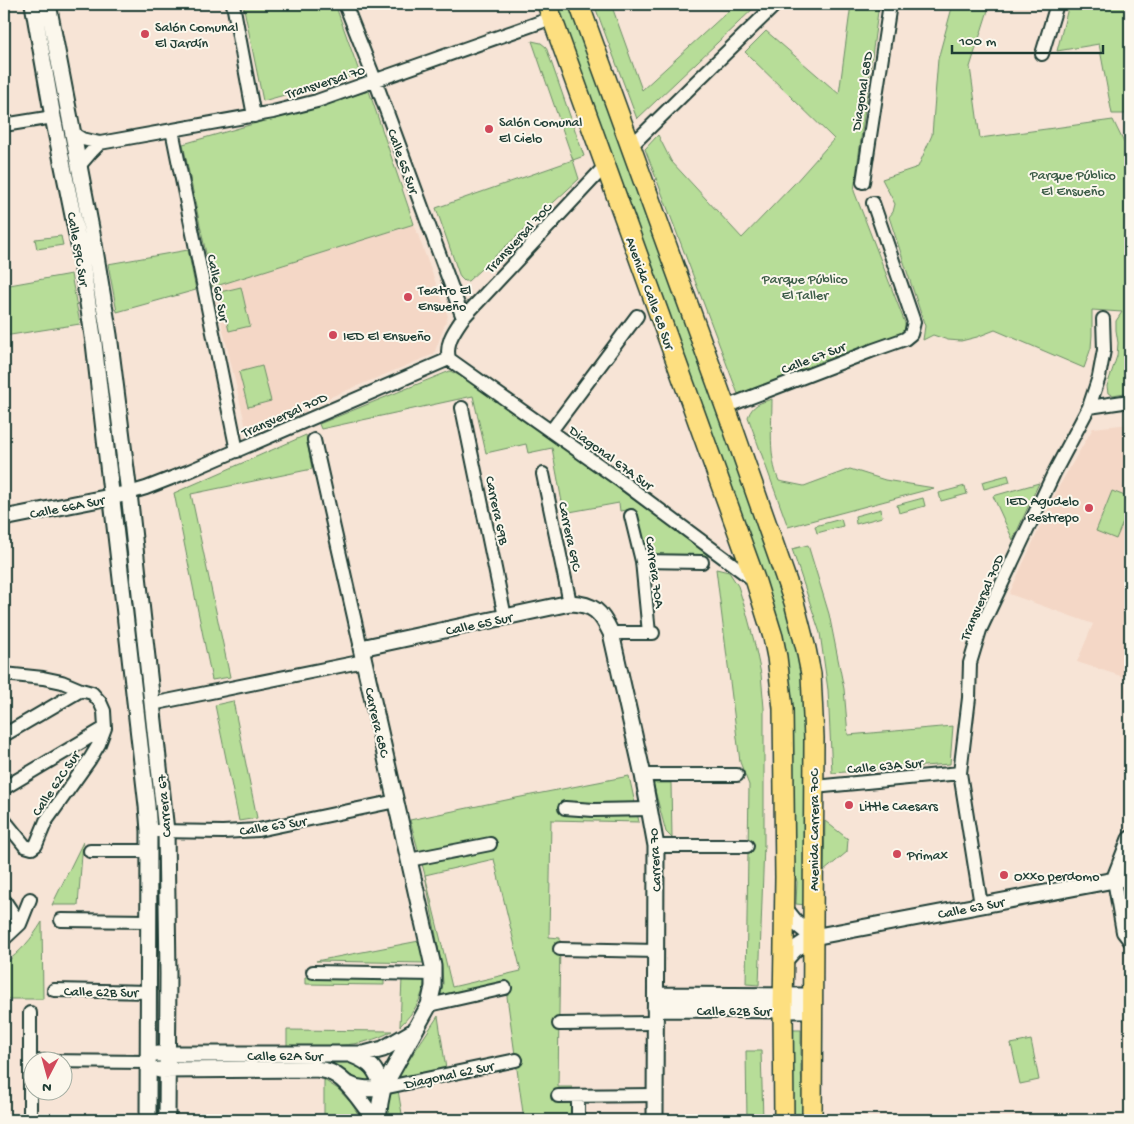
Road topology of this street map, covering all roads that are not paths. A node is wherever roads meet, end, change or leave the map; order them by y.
1 (33, 4) edge
2 (48, 4) edge
3 (233, 4) edge
4 (345, 4) edge
5 (578, 4) edge
6 (776, 4) edge
7 (890, 4) edge
8 (1057, 4) edge
9 (549, 11) edge
10 (1042, 54) dead end
11 (375, 80) junction
12 (254, 116) junction
13 (53, 117) junction
14 (4, 125) edge
15 (172, 130) junction
16 (72, 133) junction
17 (100, 143) junction
18 (630, 147) junction
19 (79, 166) junction
20 (605, 166) junction
21 (863, 182) dead end
22 (873, 203) dead end
23 (637, 316) dead end
24 (463, 318) junction
25 (1103, 319) dead end
26 (449, 359) junction
27 (1130, 401) edge
28 (725, 407) junction
29 (1089, 407) junction
30 (462, 408) dead end
31 (551, 431) junction
32 (314, 440) dead end
33 (237, 451) junction
34 (543, 474) dead end
35 (129, 493) junction
36 (111, 497) junction
37 (631, 516) dead end
38 (4, 518) edge
39 (642, 561) junction
40 (702, 562) dead end
41 (756, 582) junction
42 (570, 603) junction
43 (595, 609) joint
44 (505, 617) junction
45 (610, 633) junction
46 (363, 654) junction
47 (6, 677) edge
48 (81, 690) junction
49 (152, 704) junction
50 (105, 728) junction
51 (4, 735) edge
52 (960, 773) junction
53 (643, 775) junction
54 (737, 775) dead end
55 (814, 787) junction
56 (4, 788) edge
57 (396, 801) junction
58 (565, 808) dead end
59 (649, 809) junction
60 (4, 820) edge
61 (149, 831) junction
62 (166, 831) junction
63 (1130, 839) edge
64 (490, 844) dead end
65 (656, 846) junction
66 (747, 846) dead end
67 (90, 851) dead end
68 (149, 851) junction
69 (409, 860) junction
70 (1130, 877) edge
71 (1114, 880) junction
72 (30, 899) dead end
73 (4, 900) edge
74 (981, 906) junction
75 (784, 908) junction
76 (60, 920) dead end
77 (149, 921) junction
78 (20, 924) junction
79 (813, 937) junction
80 (4, 939) edge
81 (1130, 940) edge
82 (560, 949) dead end
83 (656, 951) junction
84 (784, 962) junction
85 (313, 972) dead end
86 (434, 974) junction
87 (506, 988) dead end
88 (54, 990) dead end
89 (149, 992) junction
90 (783, 1003) junction
91 (812, 1003) junction
92 (429, 1005) junction
93 (655, 1009) junction
94 (30, 1013) dead end
95 (559, 1024) dead end
96 (415, 1030) junction
97 (168, 1054) junction
98 (351, 1055) junction
99 (516, 1060) dead end
100 (72, 1061) edge
101 (149, 1062) junction
102 (167, 1070) junction
103 (346, 1083) junction
104 (383, 1088) junction
105 (655, 1095) junction
106 (558, 1096) dead end
107 (578, 1096) junction
108 (30, 1120) edge
109 (148, 1120) edge
110 (167, 1120) edge
111 (377, 1120) edge
112 (578, 1120) edge
113 (655, 1120) edge
114 (784, 1120) edge
115 (812, 1120) edge

1 - 13 street, Calle 59C Sur
2 - 16 street, Calle 59C Sur
3 - 12 street
4 - 11 street, Calle 65 Sur
5 - 18 main road
6 - 18 street
7 - 21 street, Diagonal 68D
8 - 10 street
9 - 11 street, Transversal 70
9 - 20 main road, Avenida Calle 68 Sur
11 - 12 street, Transversal 70
11 - 24 street, Calle 65 Sur
12 - 15 street, Transversal 70
13 - 14 street
13 - 36 street, Calle 59C Sur
15 - 17 street, Transversal 70
15 - 33 street, Calle 60 Sur
16 - 17 street, Transversal 70
16 - 19 street, Calle 59C Sur
17 - 19 street
18 - 28 main road
19 - 35 street, Calle 59C Sur
20 - 24 street, Transversal 70C
20 - 41 main road, Avenida Calle 68 Sur
22 - 28 street, Calle 67 Sur
23 - 31 street
24 - 26 street, Transversal 70C
25 - 29 street, Transversal 70D
26 - 31 street, Diagonal 67A Sur
26 - 33 street, Transversal 70D
27 - 29 street
28 - 55 main road, Avenida Carrera 70C
29 - 52 street, Transversal 70D
30 - 44 street, Carrera 69B
31 - 41 street, Diagonal 67A Sur
32 - 46 street, Carrera 68C
33 - 35 street, Transversal 70D
34 - 42 street, Carrera 69C
35 - 36 street, Calle 66A Sur
35 - 49 street, Carrera 67
36 - 38 street, Calle 66A Sur
36 - 61 street, Carrera 67
37 - 39 street, Carrera 70A
39 - 40 street
39 - 45 street, Carrera 70A
41 - 75 main road, Avenida Carrera 70C
42 - 43 street, Calle 65 Sur
42 - 44 street, Calle 65 Sur
43 - 45 street, Carrera 70
44 - 46 street, Calle 65 Sur
45 - 53 street, Carrera 70
46 - 49 street, Calle 65 Sur
46 - 57 street, Carrera 68C
47 - 48 street
48 - 50 street
48 - 51 street
49 - 62 street, Carrera 67
50 - 56 street
50 - 60 street, Calle 62C Sur
52 - 55 street, Calle 63A Sur
52 - 74 street, Transversal 70D
53 - 54 street
53 - 59 street, Carrera 70
55 - 79 main road, Avenida Carrera 70C
57 - 62 street, Calle 63 Sur
57 - 69 street, Carrera 68C
58 - 59 street
59 - 65 street, Carrera 70
61 - 62 street, Calle 63 Sur
61 - 68 street, Carrera 67
62 - 97 street, Carrera 67
63 - 71 street
64 - 69 street
65 - 66 street
65 - 83 street, Carrera 70
67 - 68 street
68 - 77 street, Carrera 67
69 - 86 street, Carrera 68C
70 - 71 street, Calle 63 Sur
71 - 74 street, Calle 63 Sur
71 - 81 street
72 - 78 street
73 - 78 street
74 - 79 street, Calle 63 Sur
75 - 79 street
75 - 84 main road, Avenida Carrera 70C
76 - 77 street
77 - 89 street, Carrera 67
78 - 80 street
79 - 84 street, Calle 63 Sur
79 - 91 main road, Avenida Carrera 70C
82 - 83 street
83 - 93 street, Carrera 70
84 - 90 main road, Avenida Carrera 70C
85 - 86 street
86 - 92 street, Carrera 68C
87 - 92 street
88 - 89 street, Calle 62B Sur
89 - 101 street, Carrera 67
90 - 91 street, Calle 62B Sur
90 - 93 street, Calle 62B Sur
90 - 114 main road, Avenida Carrera 70C
91 - 115 main road, Avenida Carrera 70C
92 - 96 street, Carrera 68C
93 - 95 street, Calle 62B Sur
93 - 105 street, Carrera 70
94 - 108 street
96 - 98 street, Calle 62A Sur
96 - 104 street, Carrera 68C
97 - 98 street, Calle 62A Sur
97 - 101 street, Calle 62A Sur
97 - 102 street, Carrera 67
98 - 104 street
99 - 104 street, Diagonal 62 Sur
100 - 101 street, Calle 62A Sur
101 - 102 street, Calle 62A Sur
101 - 109 street, Carrera 67
102 - 103 street, Calle 62A Sur
102 - 110 street, Carrera 67
103 - 104 street, Diagonal 62 Sur
103 - 111 street, Calle 62A Sur
104 - 111 street, Carrera 68C
105 - 107 street
105 - 113 street, Carrera 70
106 - 107 street
107 - 112 street

